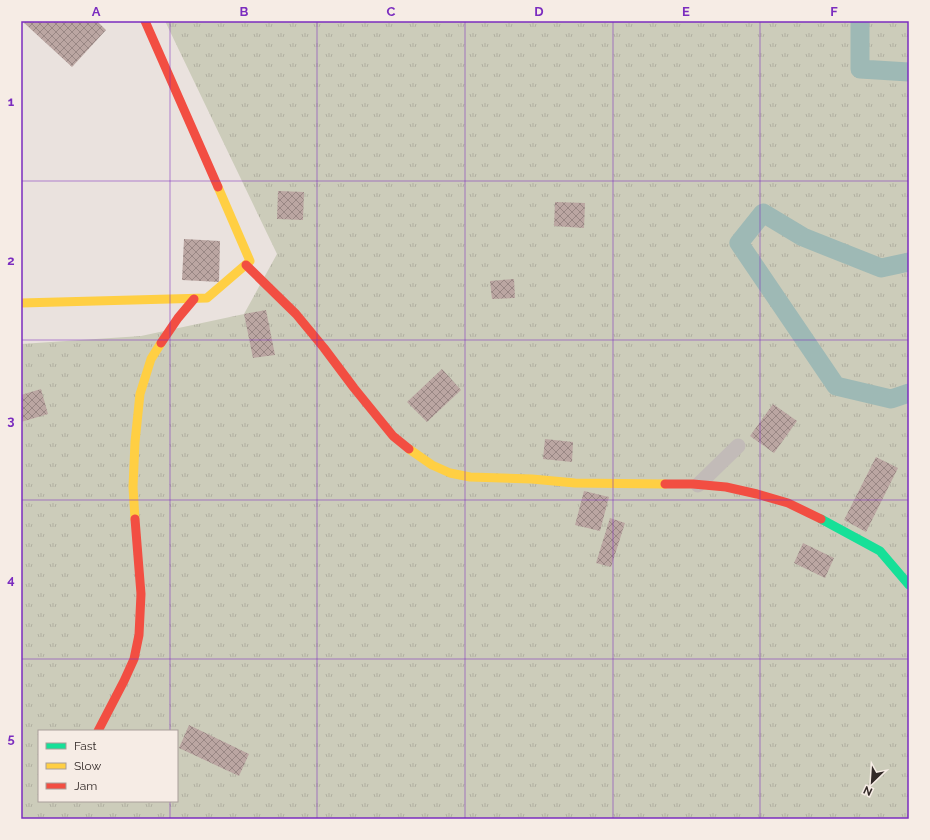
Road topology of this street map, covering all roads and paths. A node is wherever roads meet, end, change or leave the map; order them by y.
1 (145, 21) edge
2 (246, 265) junction
3 (194, 299) junction
4 (21, 303) edge
5 (738, 446) dead end
6 (698, 485) junction
7 (909, 585) edge
8 (99, 730) edge

1 - 2 street
2 - 3 street
2 - 6 street
3 - 4 street
3 - 8 street
5 - 6 street
6 - 7 street

